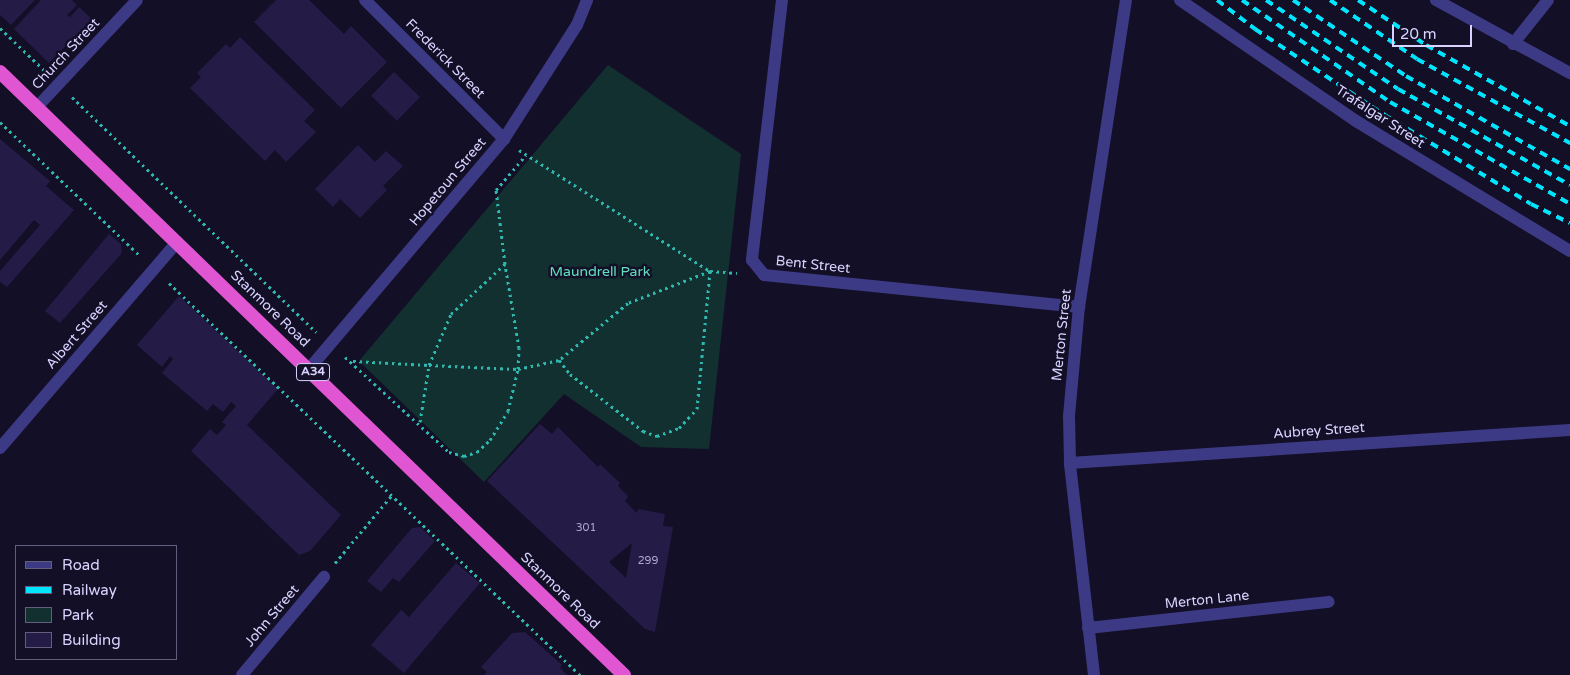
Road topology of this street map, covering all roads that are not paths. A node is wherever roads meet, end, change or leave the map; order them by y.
1 (137, 0) edge
2 (365, 0) edge
3 (587, 0) edge
4 (782, 0) edge
5 (1126, 0) edge
6 (1180, 0) edge
7 (1436, 0) edge
8 (1548, 0) edge
9 (1513, 44) junction
10 (0, 72) edge
11 (1570, 73) edge
12 (37, 106) junction
13 (504, 139) junction
14 (177, 242) junction
15 (1570, 251) edge
16 (1079, 307) junction
17 (310, 369) junction
18 (1570, 430) edge
19 (0, 448) edge
20 (1070, 463) junction
21 (324, 577) road end
22 (1328, 602) dead end
23 (1088, 628) junction
24 (242, 675) edge
25 (624, 675) edge
26 (1094, 675) edge

1 - 12 street, Church Street
2 - 13 street, Frederick Street
3 - 13 street, Hopetoun Street
4 - 16 street, Bent Street
5 - 16 street, Merton Street
6 - 15 street, Trafalgar Street
7 - 9 street
8 - 9 street
9 - 11 street
10 - 12 highway, Stanmore Road / A34
12 - 14 highway, Stanmore Road / A34
13 - 17 street, Hopetoun Street
14 - 17 highway, Stanmore Road / A34
14 - 19 street, Albert Street
16 - 20 street, Merton Street
17 - 25 highway, Stanmore Road / A34
18 - 20 street, Aubrey Street
20 - 23 street, Merton Street
21 - 24 street, John Street
22 - 23 street, Merton Lane
23 - 26 street, Merton Street

